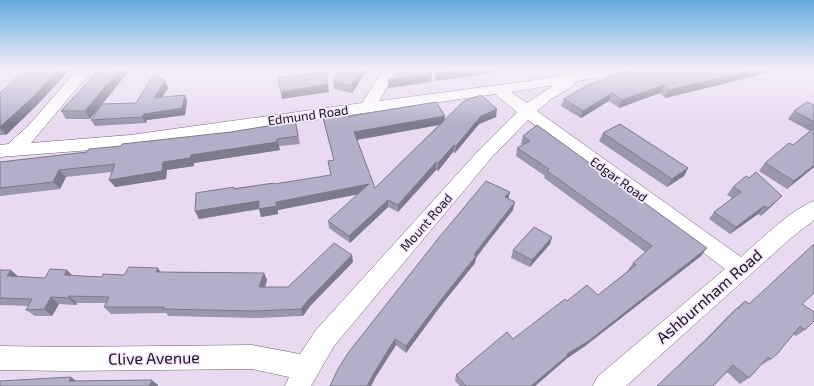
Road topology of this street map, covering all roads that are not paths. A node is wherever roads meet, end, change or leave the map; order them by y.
1 (70, 88) edge
2 (379, 88) edge
3 (504, 88) edge
4 (559, 88) edge
5 (497, 89) junction
6 (368, 107) junction
7 (526, 112) junction
8 (7, 151) edge
9 (814, 209) edge
10 (740, 269) junction
11 (0, 358) edge
12 (302, 377) edge
13 (606, 386) edge

1 - 8 street
2 - 6 street
3 - 5 street, Edmund Road
4 - 7 street, Mount Road
5 - 6 street, Edmund Road
5 - 7 street, Edgar Road
6 - 8 street, Edmund Road
7 - 10 street, Edgar Road
7 - 12 street, Mount Road
9 - 10 street, Ashburnham Road
10 - 13 street, Ashburnham Road
11 - 12 street, Clive Avenue

